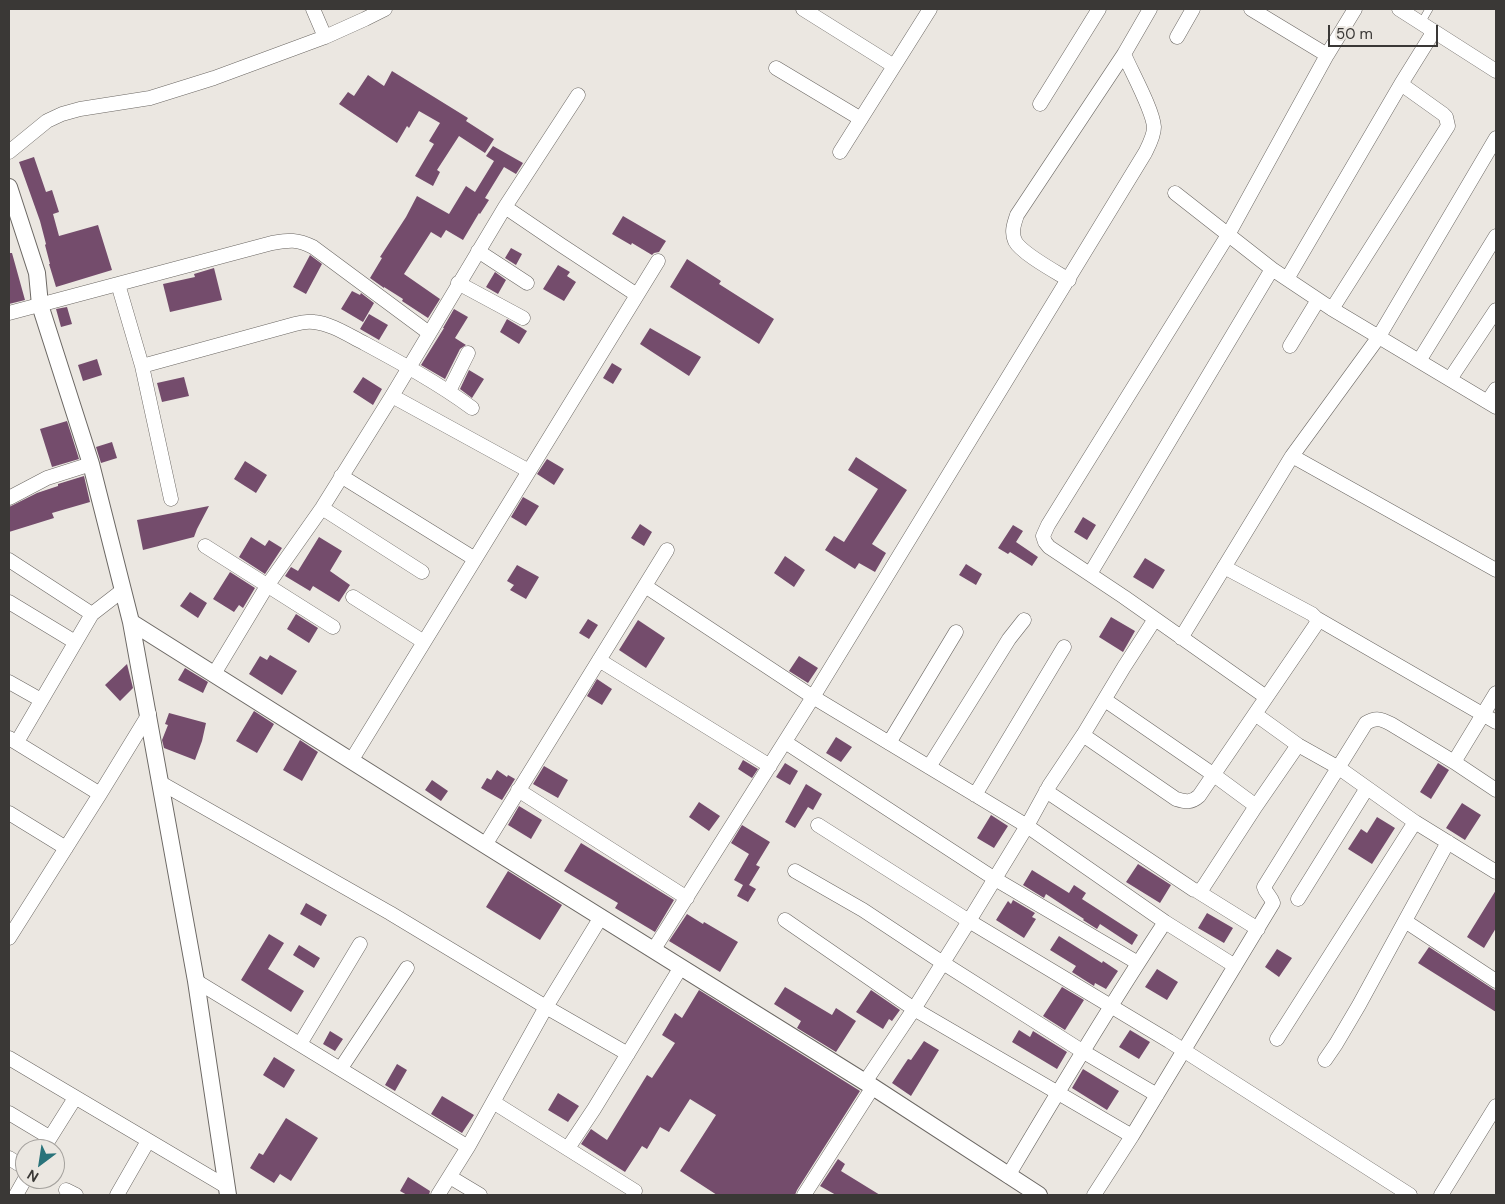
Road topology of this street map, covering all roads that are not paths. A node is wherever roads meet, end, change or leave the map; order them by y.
1 (313, 9) edge
2 (385, 9) edge
3 (803, 9) edge
4 (929, 9) edge
5 (1099, 9) edge
6 (1150, 9) edge
7 (1193, 9) edge
8 (1251, 9) edge
9 (1355, 9) edge
10 (1399, 9) edge
11 (1429, 9) edge
12 (1421, 23) junction
13 (1434, 31) junction
14 (325, 37) junction
15 (1177, 37) dead end
16 (1124, 54) junction
17 (1326, 55) junction
18 (894, 66) junction
19 (776, 68) dead end
20 (1496, 71) edge
21 (1401, 84) junction
22 (578, 95) dead end
23 (1040, 104) dead end
24 (861, 119) junction
25 (1496, 138) edge
26 (9, 152) edge
27 (840, 152) dead end
28 (9, 186) edge
29 (1175, 193) dead end
30 (505, 207) junction
31 (1228, 235) junction
32 (1496, 236) edge
33 (478, 251) junction
34 (658, 261) dead end
35 (1272, 269) junction
36 (1287, 279) junction
37 (1069, 280) junction
38 (458, 283) junction
39 (527, 283) dead end
40 (118, 284) junction
41 (637, 294) junction
42 (1318, 300) junction
43 (40, 305) junction
44 (1332, 309) junction
45 (1496, 310) edge
46 (9, 312) edge
47 (523, 318) dead end
48 (429, 332) junction
49 (1378, 338) junction
50 (1290, 346) dead end
51 (468, 353) dead end
52 (1419, 360) junction
53 (142, 366) junction
54 (408, 366) junction
55 (1450, 378) junction
56 (1496, 389) edge
57 (448, 391) junction
58 (392, 396) junction
59 (1492, 404) edge
60 (472, 408) dead end
61 (1292, 456) junction
62 (91, 464) junction
63 (529, 471) junction
64 (341, 476) junction
65 (9, 498) edge
66 (171, 498) dead end
67 (322, 508) junction
68 (205, 546) dead end
69 (667, 550) dead end
70 (475, 559) junction
71 (9, 560) edge
72 (1224, 567) junction
73 (1496, 570) edge
74 (422, 572) dead end
75 (1090, 574) junction
76 (267, 586) junction
77 (645, 586) junction
78 (123, 590) junction
79 (353, 597) dead end
80 (9, 602) edge
81 (92, 614) junction
82 (1316, 618) junction
83 (1155, 619) junction
84 (1024, 620) dead end
85 (131, 622) junction
86 (333, 628) dead end
87 (956, 632) dead end
88 (1181, 638) junction
89 (75, 642) junction
90 (424, 642) junction
91 (1064, 647) dead end
92 (599, 660) junction
93 (214, 674) junction
94 (9, 682) edge
95 (1496, 693) edge
96 (813, 697) junction
97 (1266, 697) junction
98 (41, 700) junction
99 (1105, 700) junction
100 (149, 714) junction
101 (1255, 714) junction
102 (1484, 714) junction
103 (1496, 722) edge
104 (1083, 735) junction
105 (13, 740) edge
106 (785, 742) junction
107 (889, 743) junction
108 (1298, 745) junction
109 (351, 761) junction
110 (1454, 762) junction
111 (770, 766) junction
112 (929, 767) junction
113 (1339, 768) junction
114 (1214, 775) junction
115 (161, 783) junction
116 (1367, 788) junction
117 (518, 790) junction
118 (1496, 790) edge
119 (1046, 791) junction
120 (100, 794) junction
121 (975, 795) junction
122 (1256, 806) junction
123 (9, 813) edge
124 (1414, 822) junction
125 (818, 824) dead end
126 (1027, 826) junction
127 (1448, 842) junction
128 (485, 845) junction
129 (66, 848) junction
130 (796, 871) dead end
131 (1496, 872) edge
132 (995, 879) junction
133 (1197, 891) junction
134 (687, 898) junction
135 (1298, 899) dead end
136 (601, 916) junction
137 (785, 920) dead end
138 (1405, 920) junction
139 (970, 921) junction
140 (1165, 922) junction
141 (1258, 929) junction
142 (10, 932) edge
143 (360, 944) dead end
144 (654, 949) junction
145 (1138, 962) junction
146 (943, 964) junction
147 (1235, 966) junction
148 (681, 967) junction
149 (407, 968) dead end
150 (196, 981) junction
151 (1496, 981) edge
152 (1110, 1006) junction
153 (546, 1007) junction
154 (914, 1009) junction
155 (1277, 1039) dead end
156 (300, 1044) junction
157 (1082, 1051) junction
158 (1184, 1051) junction
159 (628, 1054) junction
160 (9, 1058) edge
161 (1325, 1060) dead end
162 (341, 1068) junction
163 (869, 1084) junction
164 (1058, 1092) junction
165 (1158, 1095) junction
166 (75, 1098) junction
167 (493, 1102) junction
168 (1496, 1106) edge
169 (9, 1112) edge
170 (1132, 1136) junction
171 (41, 1139) edge
172 (49, 1139) edge
173 (148, 1141) junction
174 (468, 1147) junction
175 (568, 1148) junction
176 (1008, 1176) junction
177 (450, 1177) junction
178 (228, 1191) edge
179 (636, 1194) edge
180 (117, 1195) edge
181 (438, 1195) edge
182 (480, 1195) edge
183 (804, 1195) edge
184 (1039, 1195) edge
185 (1094, 1195) edge
186 (1410, 1195) edge
187 (1442, 1195) edge

1 - 14 street
2 - 14 street
3 - 18 street
4 - 18 street
5 - 23 street
6 - 16 street
7 - 15 street
8 - 17 street
9 - 17 street
10 - 12 street
11 - 12 lane
12 - 13 street
13 - 20 street
13 - 21 street
14 - 26 street
16 - 37 street
16 - 37 street
17 - 31 street
18 - 24 street
19 - 24 street
21 - 36 street
21 - 44 street
22 - 30 street
24 - 27 street
25 - 49 street
28 - 43 street
29 - 31 street
30 - 33 street
30 - 41 street
31 - 35 street
31 - 75 street
32 - 52 street
33 - 38 street
33 - 39 street
34 - 41 street
35 - 36 street
35 - 75 street
36 - 42 street
37 - 96 street
38 - 47 street
38 - 48 street
40 - 43 street
40 - 48 street
40 - 53 street
41 - 63 street
42 - 44 street
42 - 50 street
43 - 46 street
43 - 62 street
44 - 49 street
45 - 55 street
48 - 54 street
49 - 52 street
49 - 61 street
51 - 57 street
52 - 55 street
53 - 54 street
53 - 66 street
54 - 57 street
54 - 58 street
55 - 59 street
56 - 59 street
57 - 60 street
58 - 63 street
58 - 64 street
61 - 72 street
61 - 73 street
62 - 65 street
62 - 78 street
63 - 70 street
64 - 67 street
64 - 70 street
67 - 74 street
67 - 76 street
68 - 76 street
69 - 77 street
70 - 90 street
71 - 81 street
72 - 82 street
72 - 88 street
75 - 83 street
76 - 86 street
76 - 93 street
77 - 92 street
77 - 96 street
78 - 81 street
78 - 85 street
79 - 90 street
80 - 89 street
81 - 89 street
82 - 97 street
82 - 102 street
83 - 88 street
83 - 99 street
84 - 112 street
85 - 93 street
85 - 100 street
87 - 107 street
88 - 97 street
89 - 98 street
90 - 109 street
91 - 121 street
92 - 111 street
92 - 117 street
93 - 109 street
94 - 98 street
95 - 102 street
96 - 106 street
96 - 107 street
97 - 101 street
98 - 105 street
99 - 104 street
99 - 114 street
100 - 115 street
100 - 120 street
101 - 108 street
101 - 114 street
102 - 103 street
102 - 110 street
104 - 114 street
104 - 119 street
105 - 120 street
106 - 111 street
106 - 132 street
107 - 112 street
108 - 113 street
108 - 122 street
109 - 128 street
110 - 113 street
110 - 118 street
111 - 134 street
112 - 121 street
113 - 116 street
113 - 141 street
114 - 122 street
115 - 150 street
115 - 153 street
116 - 124 street
116 - 135 street
117 - 128 street
117 - 134 street
119 - 126 street
119 - 133 street
120 - 129 street
121 - 126 street
122 - 133 street
123 - 129 street
124 - 127 street
124 - 155 street
125 - 139 street
126 - 132 street
126 - 140 street
127 - 131 street
127 - 138 street
128 - 136 street
129 - 142 street
130 - 146 street
132 - 139 street
132 - 145 street
133 - 141 street
134 - 144 street
136 - 144 street
136 - 153 street
137 - 154 street
138 - 151 street
138 - 161 street
139 - 146 street
139 - 152 street
140 - 145 street
140 - 147 street
141 - 147 street
143 - 156 street
144 - 148 street
145 - 152 street
146 - 154 street
146 - 157 street
147 - 158 street
148 - 159 street
148 - 163 street
149 - 162 street
150 - 156 street
150 - 178 street
152 - 157 street
152 - 158 street
153 - 159 street
153 - 167 street
154 - 163 street
154 - 164 street
156 - 162 street
157 - 164 street
157 - 165 street
158 - 165 street
158 - 186 street
159 - 175 street
160 - 166 street
162 - 174 street
163 - 176 street
163 - 183 street
164 - 170 street
164 - 176 street
165 - 170 street
166 - 172 street
166 - 173 street
167 - 174 street
167 - 175 street
168 - 187 street
169 - 171 street
170 - 185 street
173 - 178 street
173 - 180 street
174 - 177 street
175 - 179 street
176 - 184 street
177 - 181 street
177 - 182 street

